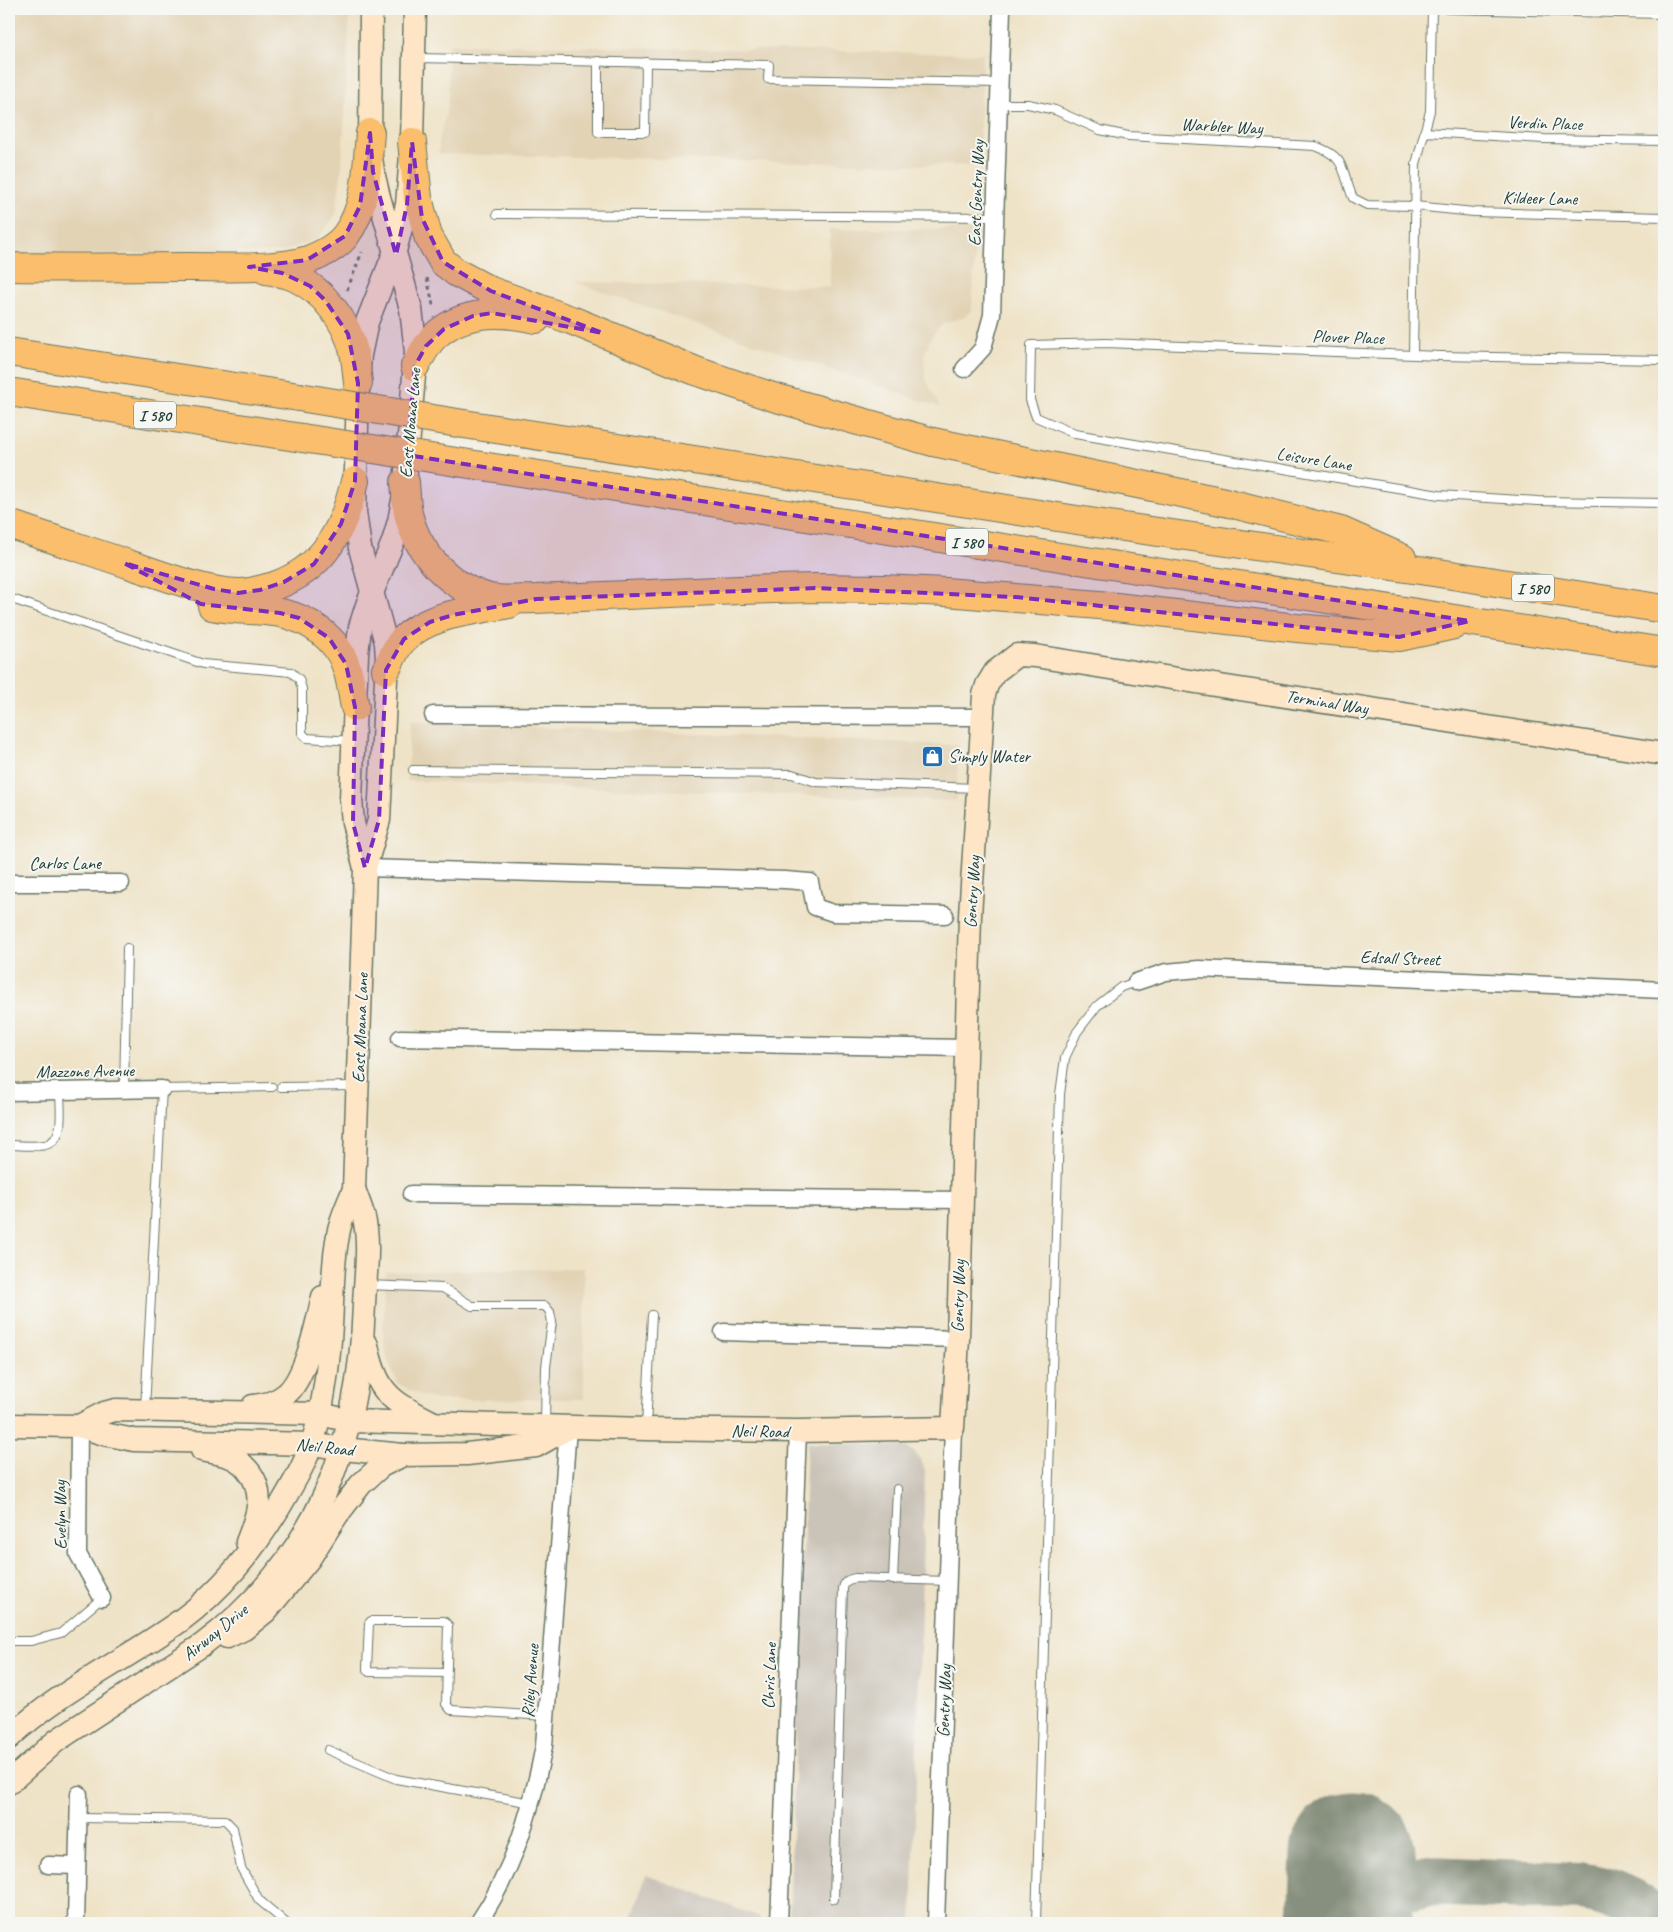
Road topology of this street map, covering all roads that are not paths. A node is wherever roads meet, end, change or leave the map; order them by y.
1 (371, 9) edge
2 (415, 9) edge
3 (1002, 9) edge
4 (1432, 9) edge
5 (1447, 9) edge
6 (1555, 10) edge
7 (1664, 14) edge
8 (414, 58) junction
9 (598, 61) junction
10 (646, 62) junction
11 (1000, 83) junction
12 (999, 104) junction
13 (1424, 132) junction
14 (370, 133) junction
15 (1664, 141) edge
16 (412, 142) junction
17 (1415, 206) junction
18 (497, 214) dead end
19 (996, 217) junction
20 (1664, 217) edge
21 (395, 251) junction
22 (9, 267) edge
23 (248, 267) junction
24 (603, 333) junction
25 (1031, 345) joint
26 (9, 352) edge
27 (1413, 354) junction
28 (1664, 360) edge
29 (415, 366) junction
30 (964, 369) dead end
31 (358, 383) junction
32 (9, 392) edge
33 (355, 481) junction
34 (405, 482) junction
35 (1664, 503) edge
36 (9, 524) edge
37 (124, 563) junction
38 (1434, 572) junction
39 (372, 593) junction
40 (9, 598) edge
41 (536, 599) junction
42 (1664, 609) edge
43 (1470, 621) junction
44 (1664, 652) edge
45 (386, 670) junction
46 (995, 672) joint
47 (355, 707) junction
48 (433, 715) dead end
49 (982, 717) junction
50 (354, 741) junction
51 (1664, 754) edge
52 (413, 770) dead end
53 (978, 788) junction
54 (366, 868) junction
55 (9, 883) edge
56 (121, 883) dead end
57 (959, 916) junction
58 (127, 948) dead end
59 (1136, 982) joint
60 (1664, 990) edge
61 (400, 1038) dead end
62 (965, 1048) junction
63 (358, 1086) junction
64 (272, 1087) dead end
65 (281, 1087) dead end
66 (162, 1089) junction
67 (124, 1090) junction
68 (9, 1092) edge
69 (60, 1092) junction
70 (9, 1145) edge
71 (354, 1189) junction
72 (411, 1194) dead end
73 (961, 1200) junction
74 (338, 1233) junction
75 (365, 1285) junction
76 (652, 1315) dead end
77 (363, 1328) junction
78 (723, 1332) dead end
79 (958, 1339) junction
80 (150, 1411) junction
81 (351, 1421) junction
82 (433, 1423) junction
83 (9, 1426) edge
84 (80, 1426) junction
85 (568, 1428) junction
86 (953, 1428) junction
87 (316, 1429) junction
88 (646, 1429) junction
89 (798, 1431) junction
90 (544, 1434) junction
91 (159, 1441) junction
92 (343, 1449) junction
93 (403, 1455) junction
94 (897, 1489) dead end
95 (893, 1580) junction
96 (948, 1581) junction
97 (221, 1586) junction
98 (102, 1598) joint
99 (9, 1641) edge
100 (174, 1663) junction
101 (446, 1673) junction
102 (547, 1716) junction
103 (9, 1738) edge
104 (328, 1750) dead end
105 (9, 1783) edge
106 (79, 1794) dead end
107 (532, 1803) junction
108 (78, 1818) junction
109 (48, 1865) dead end
110 (77, 1866) junction
111 (834, 1899) dead end
112 (76, 1923) edge
113 (286, 1923) edge
114 (478, 1923) edge
115 (780, 1923) edge
116 (936, 1923) edge
117 (1036, 1923) edge

1 - 14 main road, East Moana Lane
2 - 8 main road, East Moana Lane
3 - 11 street, East Gentry Way
4 - 13 lane
5 - 6 lane
6 - 7 lane
8 - 9 lane
8 - 16 main road, East Moana Lane
9 - 10 lane
9 - 10 lane
10 - 11 lane
11 - 12 street, East Gentry Way
12 - 17 lane, Warbler Way
12 - 19 street, East Gentry Way
13 - 15 lane, Verdin Place
13 - 17 lane
14 - 21 main road, East Moana Lane
14 - 23 highway
16 - 21 main road, East Moana Lane
16 - 24 highway
17 - 20 lane, Kildeer Lane
17 - 27 lane
18 - 19 lane
19 - 30 street, East Gentry Way
21 - 29 main road, East Moana Lane
21 - 31 main road, East Moana Lane
22 - 23 highway
23 - 31 highway
24 - 29 highway
24 - 38 highway
25 - 27 lane, Plover Place
25 - 35 lane, Leisure Lane
26 - 38 highway, I 580, bridge
27 - 28 lane, Plover Place
29 - 34 main road, East Moana Lane
31 - 33 main road, East Moana Lane
32 - 43 highway, I 580, bridge
33 - 37 highway
33 - 39 main road, East Moana Lane
34 - 39 main road, East Moana Lane
34 - 41 highway
36 - 37 highway
37 - 47 highway
38 - 42 highway, I 580
39 - 45 main road, East Moana Lane
39 - 47 main road, East Moana Lane
40 - 50 lane
41 - 43 highway
41 - 45 highway
43 - 44 highway, I 580
45 - 54 main road, East Moana Lane
46 - 49 main road, Gentry Way
46 - 51 main road, Terminal Way
47 - 50 main road, East Moana Lane
48 - 49 street
49 - 53 main road, Gentry Way
50 - 54 main road, East Moana Lane
52 - 53 lane
53 - 57 main road, Gentry Way
54 - 57 street
54 - 63 main road, East Moana Lane
55 - 56 street, Carlos Lane
57 - 62 main road, Gentry Way
58 - 67 lane
59 - 60 street, Edsall Street
59 - 117 lane
61 - 62 street
62 - 73 main road, Gentry Way
63 - 65 lane
63 - 71 main road, East Moana Lane
64 - 66 lane
66 - 67 street, Mazzone Avenue
66 - 80 lane
67 - 69 street, Mazzone Avenue
68 - 69 street, Mazzone Avenue
69 - 70 lane
71 - 74 main road, East Moana Lane
71 - 75 main road, East Moana Lane
72 - 73 street
73 - 79 main road, Gentry Way
74 - 80 main road
74 - 87 main road, East Moana Lane
75 - 77 main road, East Moana Lane
75 - 90 lane
76 - 88 lane
77 - 81 main road, East Moana Lane
77 - 82 main road
78 - 79 street
79 - 86 main road, Gentry Way
80 - 84 main road, Neil Road
80 - 87 main road, Neil Road
81 - 82 main road, Neil Road
81 - 87 main road, Neil Road
81 - 92 main road, Airway Drive
82 - 90 main road, Neil Road
83 - 84 main road, Neil Road
84 - 91 main road, Neil Road
84 - 98 street, Evelyn Way
85 - 88 main road, Neil Road
85 - 90 main road, Neil Road
85 - 102 street, Riley Avenue
86 - 89 main road, Neil Road
86 - 96 street, Gentry Way
87 - 91 main road, Neil Road
87 - 92 main road, Neil Road
87 - 97 main road, Airway Drive
88 - 89 main road, Neil Road
89 - 115 street, Chris Lane
90 - 93 main road, Neil Road
91 - 97 main road
92 - 93 main road, Neil Road
92 - 100 main road, Airway Drive
93 - 100 main road
94 - 95 lane
95 - 96 lane
95 - 111 lane
96 - 116 street, Gentry Way
97 - 103 main road, Airway Drive
98 - 99 lane
100 - 105 main road, Airway Drive
101 - 101 lane
101 - 102 lane
102 - 107 street, Riley Avenue
104 - 107 lane
106 - 108 street
107 - 114 street, Riley Avenue
108 - 110 street
108 - 113 lane
109 - 110 street
110 - 112 street

